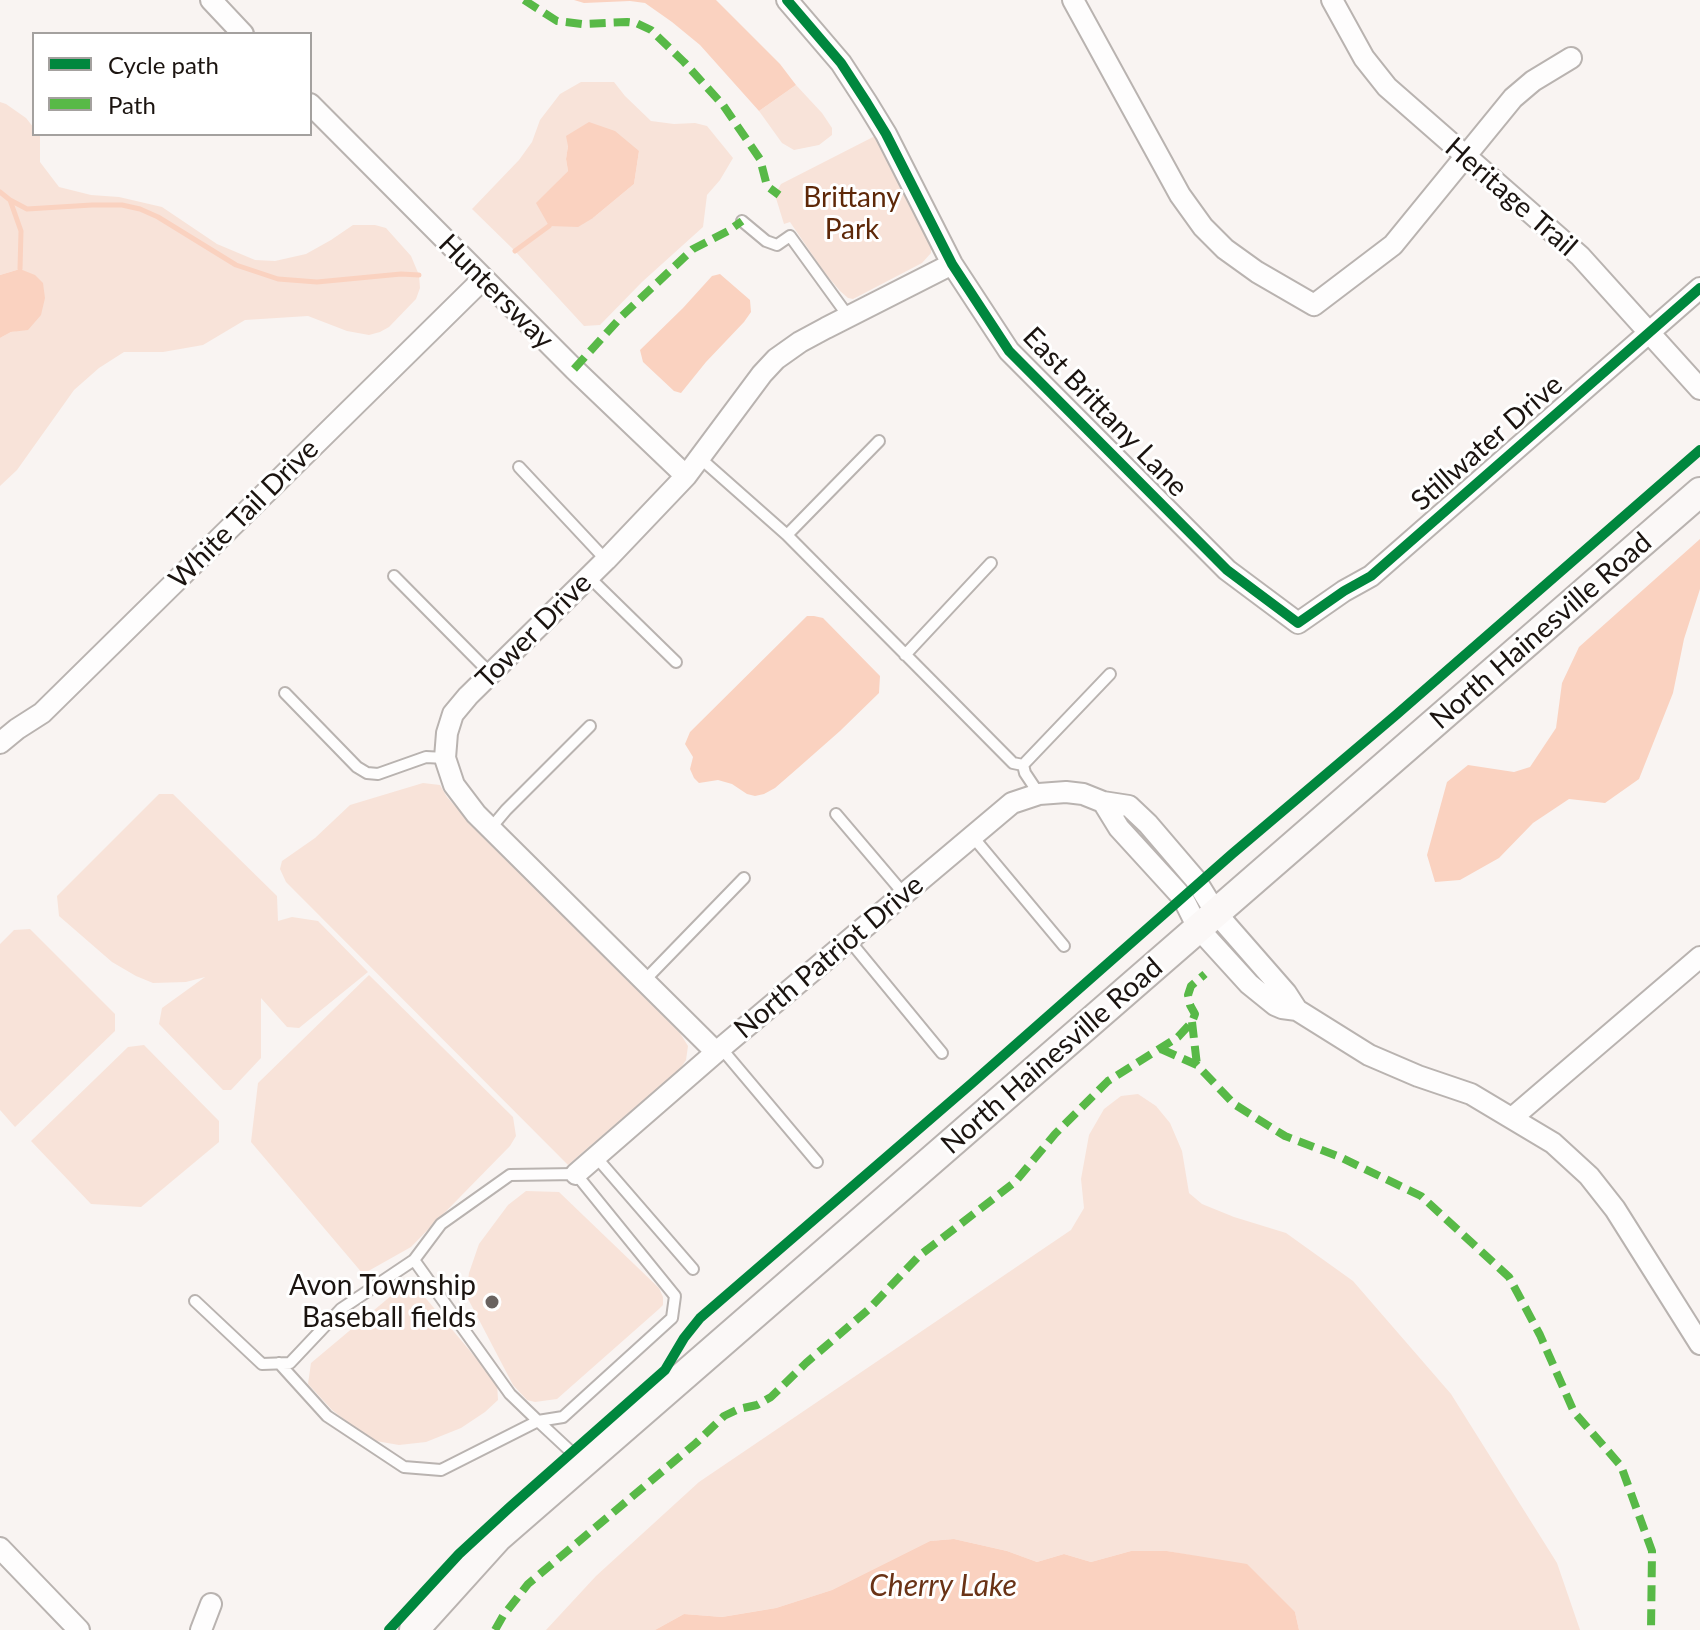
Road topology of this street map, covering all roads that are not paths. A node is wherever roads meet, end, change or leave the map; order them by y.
1 (211, 0) edge
2 (787, 0) edge
3 (1073, 0) edge
4 (1332, 0) edge
5 (241, 32) edge
6 (1571, 58) dead end
7 (312, 106) edge
8 (1465, 157) junction
9 (742, 221) dead end
10 (952, 264) junction
11 (483, 279) junction
12 (1700, 288) edge
13 (848, 316) junction
14 (1649, 333) junction
15 (1700, 389) edge
16 (879, 441) dead end
17 (700, 458) junction
18 (519, 467) dead end
19 (686, 476) junction
20 (1700, 492) edge
21 (787, 535) junction
22 (606, 560) junction
23 (991, 563) dead end
24 (394, 576) dead end
25 (589, 577) junction
26 (1298, 623) joint
27 (905, 655) junction
28 (676, 662) dead end
29 (491, 674) junction
30 (1110, 674) dead end
31 (285, 693) dead end
32 (590, 726) dead end
33 (0, 743) edge
34 (445, 758) junction
35 (1023, 765) junction
36 (1039, 794) junction
37 (836, 814) dead end
38 (490, 829) junction
39 (973, 837) junction
40 (744, 878) dead end
41 (904, 894) junction
42 (1207, 921) junction
43 (849, 940) junction
44 (1064, 946) dead end
45 (1700, 957) edge
46 (644, 981) junction
47 (719, 1050) junction
48 (942, 1053) dead end
49 (1512, 1118) junction
50 (596, 1157) junction
51 (817, 1162) dead end
52 (576, 1174) junction
53 (414, 1260) junction
54 (693, 1269) dead end
55 (195, 1301) dead end
56 (1700, 1344) edge
57 (279, 1363) junction
58 (538, 1421) junction
59 (583, 1464) junction
60 (0, 1548) edge
61 (211, 1604) dead end
62 (79, 1630) edge
63 (201, 1630) edge
64 (414, 1630) edge

1 - 5 street
2 - 10 street, East Brittany Lane
3 - 8 street
4 - 8 street, Heritage Trail
6 - 8 street
7 - 11 street, Huntersway
8 - 14 street, Heritage Trail
9 - 13 lane
10 - 13 street, Tower Drive
10 - 26 street, East Brittany Lane
11 - 19 street, Huntersway
11 - 33 street, White Tail Drive
12 - 14 street, Stillwater Drive
13 - 17 street, Tower Drive
14 - 15 street, Heritage Trail
14 - 26 street, Stillwater Drive
16 - 21 lane
17 - 19 street, Tower Drive
17 - 21 lane
18 - 22 lane
19 - 22 street, Tower Drive
20 - 42 main road, North Hainesville Road
21 - 27 lane
22 - 25 street, Tower Drive
23 - 27 lane
24 - 29 lane
25 - 28 lane
25 - 29 street, Tower Drive
27 - 35 lane
29 - 34 street, Tower Drive
30 - 35 lane
31 - 34 lane
32 - 38 lane
34 - 38 street
35 - 36 lane
36 - 39 street, North Patriot Drive
36 - 42 street, North Patriot Drive
37 - 41 lane
38 - 46 street
39 - 41 street, North Patriot Drive
39 - 44 lane
40 - 46 lane
41 - 43 street, North Patriot Drive
42 - 49 street, North Patriot Drive
42 - 59 main road, North Hainesville Road
43 - 47 street, North Patriot Drive
43 - 48 lane
45 - 49 street
46 - 47 street
47 - 50 street, North Patriot Drive
47 - 51 lane
49 - 56 street, North Patriot Drive
50 - 52 street, North Patriot Drive
50 - 54 lane
52 - 53 lane
52 - 58 lane
53 - 57 lane
53 - 58 lane
55 - 57 lane
57 - 58 lane
58 - 59 lane
59 - 64 main road, North Hainesville Road
60 - 62 street
61 - 63 street

